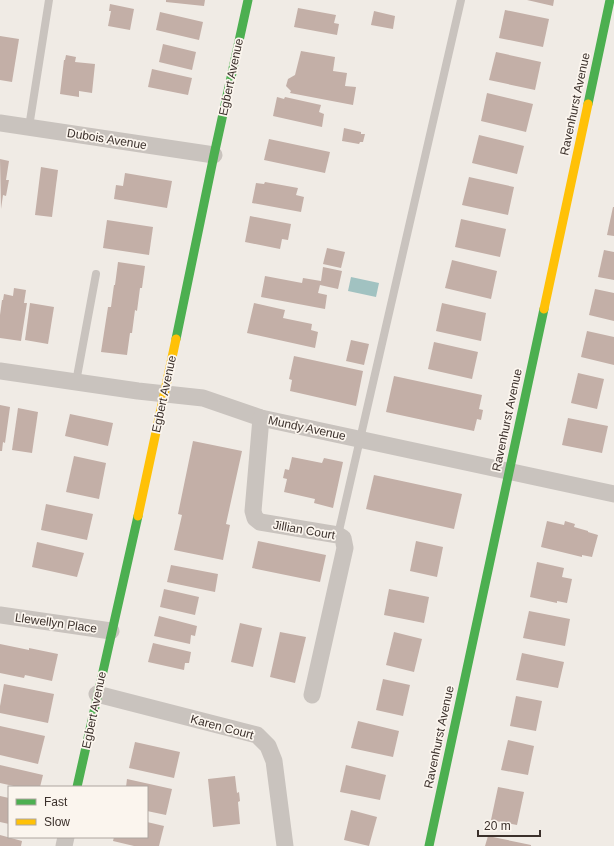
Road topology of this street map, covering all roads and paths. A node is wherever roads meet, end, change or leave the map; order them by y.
1 (49, 0) edge
2 (248, 0) edge
3 (461, 0) edge
4 (610, 0) edge
5 (0, 123) edge
6 (29, 127) junction
7 (214, 155) junction
8 (96, 274) dead end
9 (0, 371) edge
10 (76, 382) junction
11 (165, 394) junction
12 (261, 418) junction
13 (360, 439) junction
14 (508, 471) junction
15 (614, 494) edge
16 (338, 535) junction
17 (0, 615) edge
18 (111, 631) junction
19 (97, 694) junction
20 (312, 695) dead end
21 (77, 786) edge
22 (284, 846) edge
23 (429, 846) edge

1 - 6 lane
2 - 7 street, Egbert Avenue
3 - 13 lane
4 - 14 street, Ravenhurst Avenue
5 - 6 street, Dubois Avenue
6 - 7 street, Dubois Avenue
7 - 11 street, Egbert Avenue
8 - 10 lane
9 - 10 street, Mundy Avenue
10 - 11 street, Mundy Avenue
11 - 12 street, Mundy Avenue
11 - 18 street, Egbert Avenue
12 - 13 street, Mundy Avenue
12 - 16 street, Jillian Court
13 - 14 street, Mundy Avenue
13 - 16 lane
14 - 15 street, Mundy Avenue
14 - 23 street, Ravenhurst Avenue
16 - 20 street, Jillian Court
17 - 18 street, Llewellyn Place
18 - 19 street, Egbert Avenue
19 - 21 street, Egbert Avenue
19 - 22 street, Karen Court

